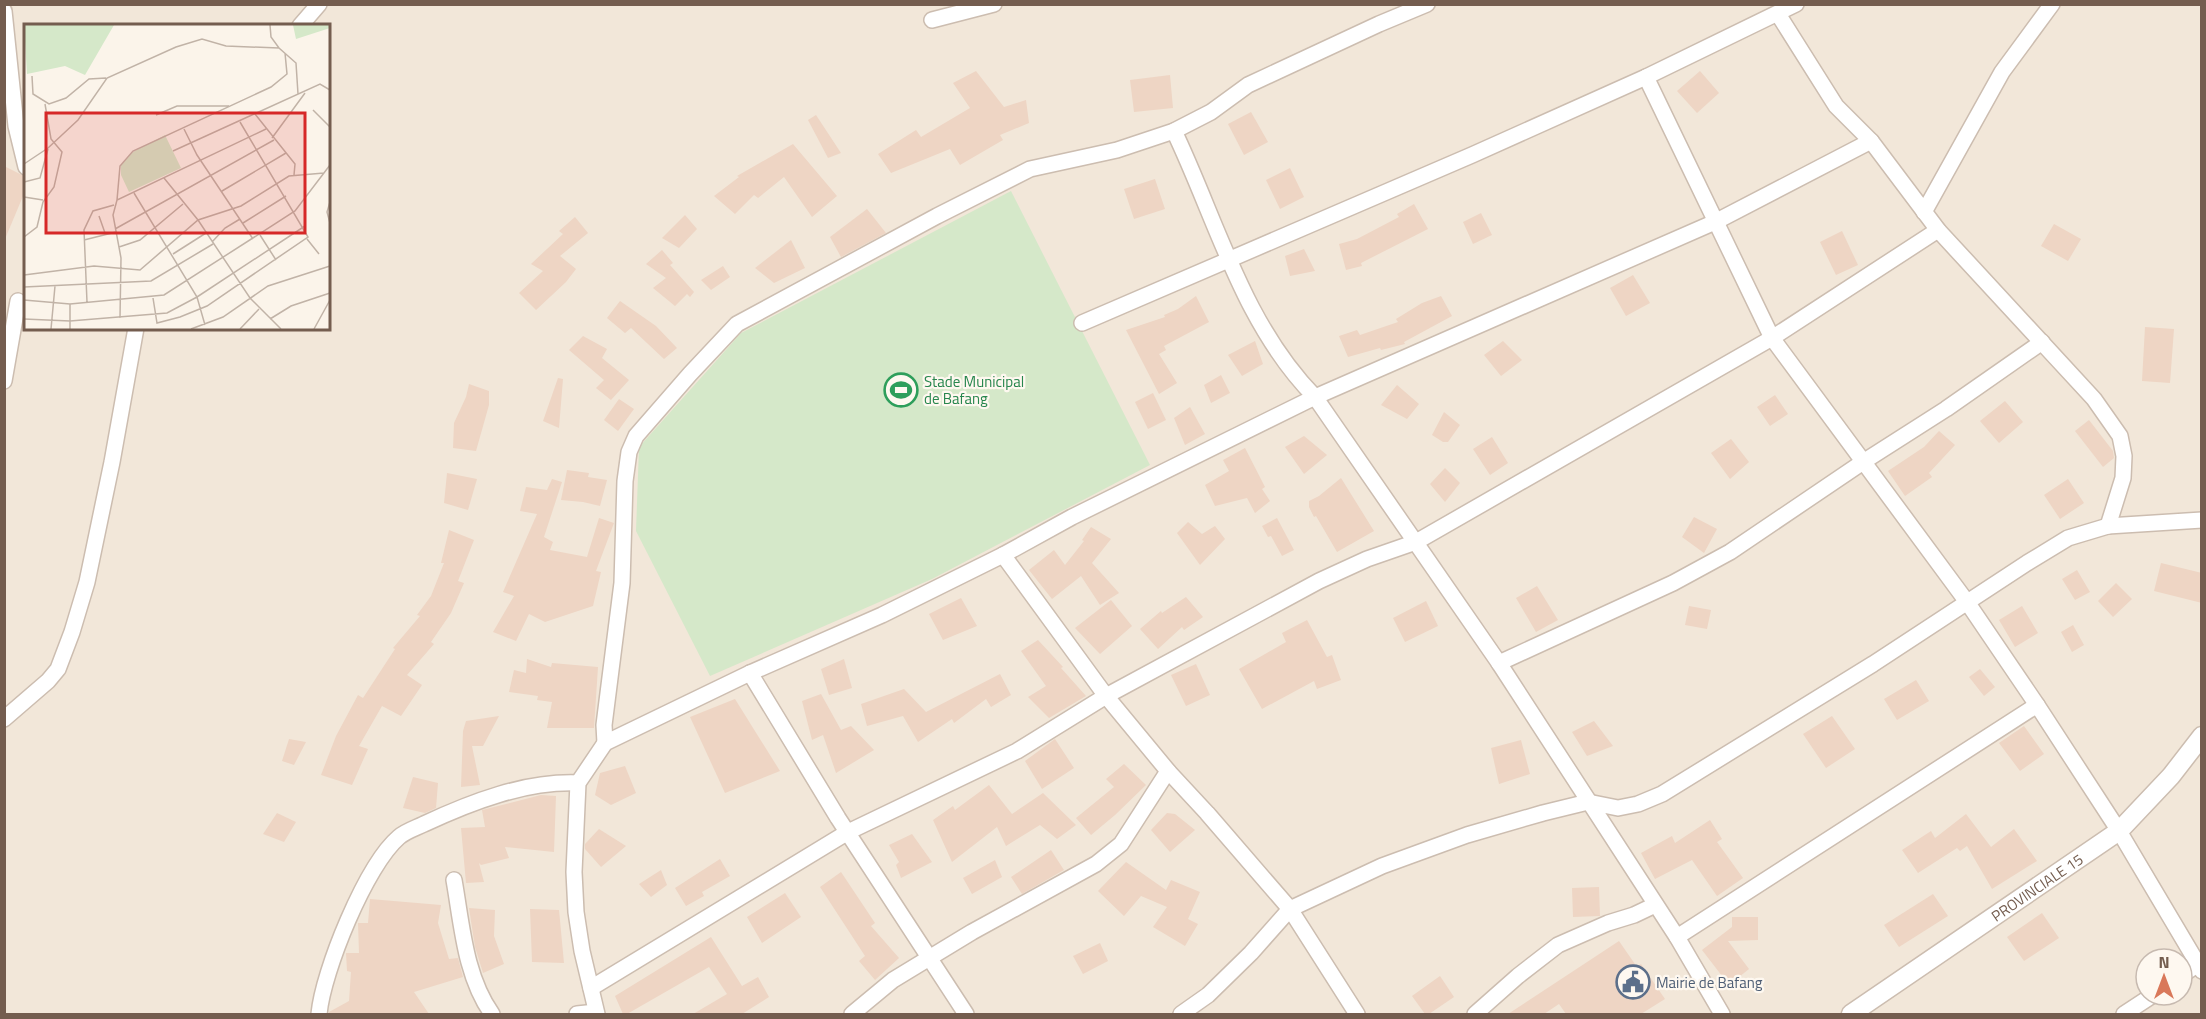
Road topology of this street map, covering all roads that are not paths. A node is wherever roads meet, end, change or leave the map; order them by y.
1 (319, 4) edge
2 (994, 4) edge
3 (1427, 4) edge
4 (1796, 4) edge
5 (2052, 4) edge
6 (4, 11) edge
7 (1778, 14) junction
8 (932, 20) dead end
9 (302, 24) edge
10 (1646, 77) junction
11 (1174, 131) junction
12 (1870, 141) junction
13 (24, 159) edge
14 (1924, 212) junction
15 (1715, 222) junction
16 (1938, 230) junction
17 (1228, 261) junction
18 (22, 297) edge
19 (4, 310) edge
20 (1082, 323) dead end
21 (136, 330) edge
22 (1772, 338) junction
23 (2042, 342) junction
24 (4, 381) edge
25 (1315, 397) junction
26 (1863, 462) junction
27 (2202, 520) edge
28 (2108, 526) junction
29 (1416, 542) junction
30 (1003, 555) junction
31 (1966, 602) junction
32 (1499, 663) junction
33 (750, 673) junction
34 (1106, 696) junction
35 (2037, 705) junction
36 (4, 719) edge
37 (2202, 736) edge
38 (604, 743) junction
39 (1168, 771) junction
40 (578, 783) junction
41 (1588, 802) junction
42 (2119, 831) junction
43 (848, 832) junction
44 (454, 880) dead end
45 (1655, 905) junction
46 (1290, 909) junction
47 (1677, 937) junction
48 (930, 959) junction
49 (2200, 967) edge
50 (591, 988) junction
51 (596, 1013) edge
52 (319, 1014) edge
53 (492, 1014) edge
54 (577, 1014) edge
55 (852, 1014) edge
56 (966, 1014) edge
57 (1181, 1014) edge
58 (1357, 1014) edge
59 (1474, 1014) edge
60 (1722, 1014) edge
61 (1851, 1014) edge

1 - 9 street
2 - 8 street
3 - 11 street
4 - 7 street
5 - 14 street
6 - 13 street
7 - 10 street
7 - 12 street
10 - 15 street
10 - 17 street
11 - 17 street
11 - 38 street
12 - 14 street
12 - 15 street
14 - 16 street
15 - 22 street
15 - 25 street
16 - 22 street
16 - 23 street
17 - 20 street
17 - 25 street
18 - 19 street
18 - 24 street
21 - 36 street
22 - 26 street
22 - 29 street
23 - 26 street
23 - 28 street
25 - 29 street
25 - 30 street
26 - 31 street
26 - 32 street
27 - 28 street
28 - 31 street
29 - 32 street
29 - 34 street
30 - 33 street
30 - 34 street
31 - 35 street
31 - 41 street
32 - 41 street
33 - 38 street
33 - 43 street
34 - 39 street
34 - 43 street
35 - 42 street
35 - 47 street
37 - 42 street, PROVINCIALE 15
38 - 40 street
39 - 46 street
39 - 48 street
40 - 50 street
40 - 52 street
41 - 45 street
41 - 46 street
42 - 49 street
42 - 61 street, PROVINCIALE 15
43 - 48 street
43 - 50 street
44 - 53 street
45 - 47 street
45 - 59 street
46 - 57 street
46 - 58 street
47 - 60 street
48 - 55 street
48 - 56 street
50 - 51 street
51 - 54 street

